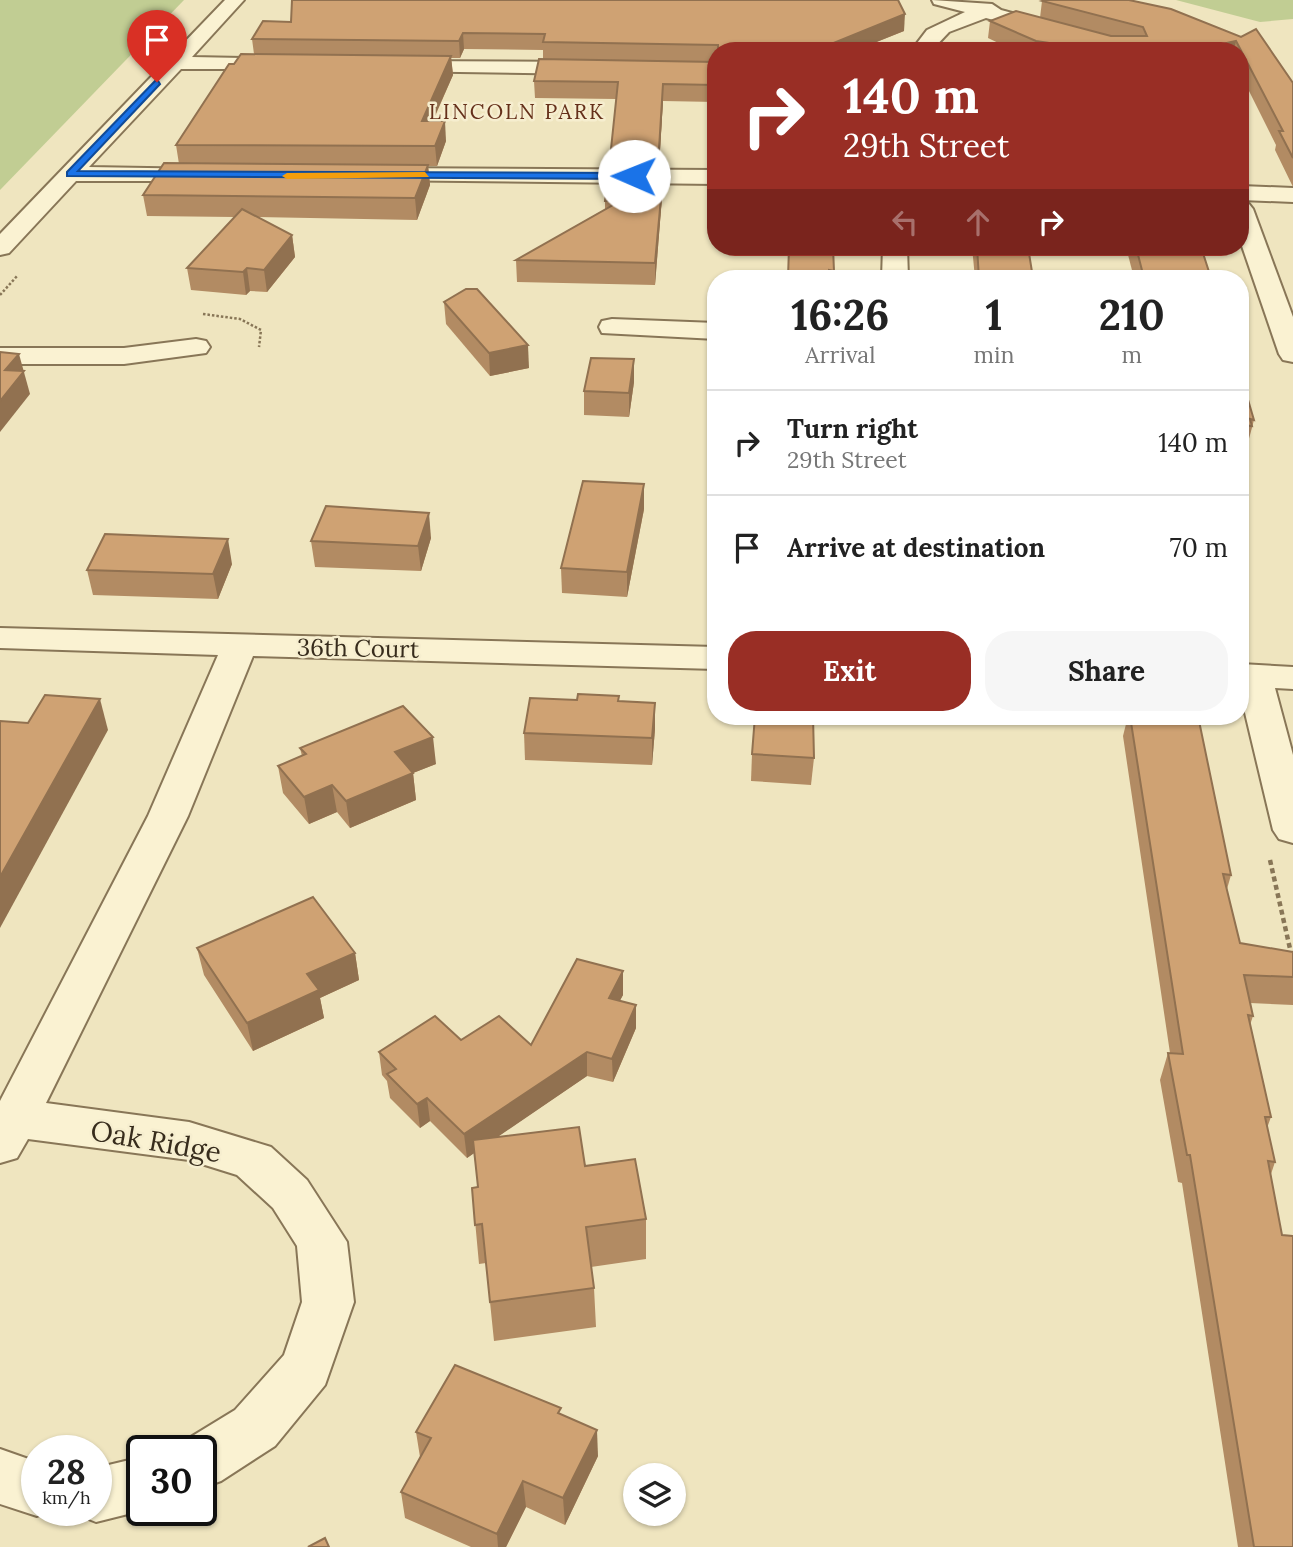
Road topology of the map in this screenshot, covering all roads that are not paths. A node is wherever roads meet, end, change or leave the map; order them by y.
1 (235, 0) edge
2 (941, 0) edge
3 (1017, 2) dead end
4 (988, 11) junction
5 (926, 42) edge
6 (1100, 42) edge
7 (174, 63) junction
8 (302, 65) edge
9 (385, 66) edge
10 (608, 69) edge
11 (70, 174) junction
12 (350, 175) edge
13 (229, 176) edge
14 (707, 177) edge
15 (1249, 193) edge
16 (1293, 195) edge
17 (1249, 231) edge
18 (0, 248) edge
19 (612, 327) dead end
20 (707, 331) edge
21 (195, 347) dead end
22 (1293, 354) edge
23 (0, 356) edge
24 (0, 638) edge
25 (239, 646) junction
26 (707, 658) edge
27 (1249, 676) edge
28 (1293, 678) edge
29 (1249, 683) edge
30 (1293, 830) edge
31 (7, 1131) edge
32 (217, 1452) edge
33 (0, 1476) edge
34 (21, 1485) edge

1 - 7 street
2 - 4 street
3 - 4 street
4 - 5 street
4 - 6 street
7 - 8 street
7 - 11 street
9 - 10 street
11 - 13 street
11 - 18 street
12 - 14 street
15 - 16 street
17 - 22 street
19 - 20 street
21 - 23 street
24 - 25 street, 36th Court
25 - 26 street, 36th Court
25 - 31 street, Oak Ridge
27 - 28 street
29 - 30 street
31 - 32 street, Oak Ridge
33 - 34 street

